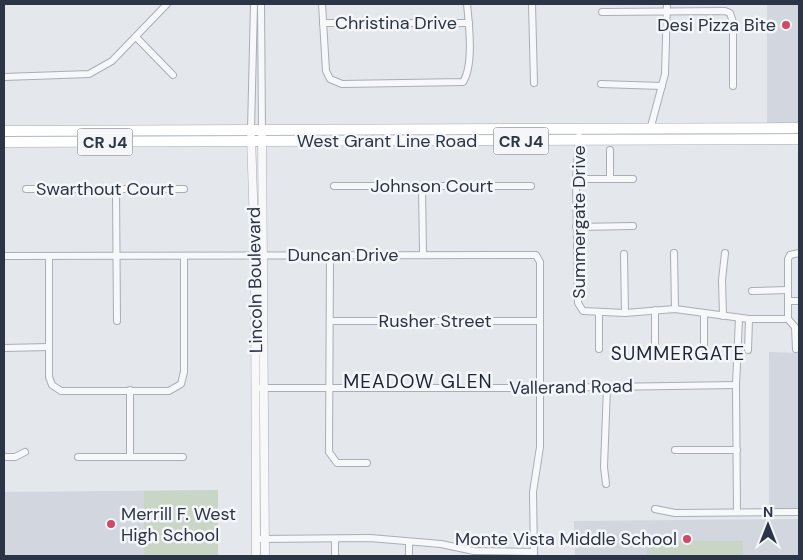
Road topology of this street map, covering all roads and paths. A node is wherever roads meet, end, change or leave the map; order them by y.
1 (167, 4) edge
2 (254, 4) edge
3 (260, 4) edge
4 (322, 4) edge
5 (467, 4) edge
6 (532, 4) edge
7 (666, 7) edge
8 (602, 12) dead end
9 (323, 23) junction
10 (469, 23) junction
11 (136, 36) junction
12 (173, 75) dead end
13 (4, 77) edge
14 (534, 82) dead end
15 (601, 84) dead end
16 (662, 86) junction
17 (733, 86) dead end
18 (799, 128) edge
19 (651, 129) junction
20 (744, 129) junction
21 (251, 130) junction
22 (262, 130) junction
23 (579, 130) junction
24 (4, 131) edge
25 (799, 139) edge
26 (645, 140) junction
27 (724, 140) junction
28 (257, 141) junction
29 (579, 141) junction
30 (4, 142) edge
31 (610, 150) dead end
32 (576, 179) junction
33 (610, 179) junction
34 (633, 179) dead end
35 (334, 186) dead end
36 (422, 186) junction
37 (531, 186) dead end
38 (26, 189) dead end
39 (116, 189) junction
40 (184, 189) dead end
41 (633, 226) dead end
42 (576, 227) junction
43 (674, 253) dead end
44 (725, 253) dead end
45 (799, 253) edge
46 (423, 254) junction
47 (624, 254) dead end
48 (260, 255) junction
49 (330, 255) junction
50 (4, 256) edge
51 (49, 256) junction
52 (116, 256) junction
53 (184, 256) junction
54 (788, 290) junction
55 (752, 291) dead end
56 (788, 301) junction
57 (799, 301) edge
58 (675, 309) junction
59 (655, 310) junction
60 (625, 313) junction
61 (599, 314) junction
62 (704, 315) junction
63 (723, 316) junction
64 (739, 318) junction
65 (749, 319) junction
66 (788, 319) junction
67 (116, 321) dead end
68 (330, 321) junction
69 (540, 321) junction
70 (49, 347) junction
71 (4, 348) edge
72 (655, 348) dead end
73 (704, 348) dead end
74 (599, 349) dead end
75 (796, 349) dead end
76 (748, 350) dead end
77 (736, 385) junction
78 (607, 387) junction
79 (260, 388) junction
80 (329, 388) junction
81 (540, 388) junction
82 (130, 390) junction
83 (675, 450) dead end
84 (737, 450) junction
85 (25, 452) dead end
86 (4, 457) edge
87 (78, 457) dead end
88 (130, 457) junction
89 (183, 457) dead end
90 (367, 463) dead end
91 (606, 484) dead end
92 (655, 509) dead end
93 (737, 512) junction
94 (799, 512) edge
95 (256, 539) junction
96 (265, 539) junction
97 (335, 539) junction
98 (409, 542) junction
99 (534, 554) edge
100 (256, 556) edge
101 (265, 556) edge
102 (335, 556) edge
103 (409, 556) edge

1 - 11 street
2 - 21 street, Lincoln Boulevard
3 - 22 street, Lincoln Boulevard
4 - 9 street
5 - 10 street
6 - 14 street
7 - 8 street
7 - 16 street
7 - 17 street
9 - 10 street, Christina Drive
9 - 10 street
11 - 12 street
11 - 13 street
15 - 16 street
16 - 19 street
18 - 20 main road, West Grant Line Road / CR J4
19 - 20 main road, West Grant Line Road / CR J4
19 - 23 main road, West Grant Line Road / CR J4
19 - 26 street
20 - 27 main road
21 - 22 main road, West Grant Line Road / CR J4
21 - 24 main road, West Grant Line Road / CR J4
21 - 28 street, Lincoln Boulevard
22 - 23 main road, West Grant Line Road / CR J4
22 - 28 street, Lincoln Boulevard
23 - 29 street, Summergate Drive
25 - 27 main road, West Grant Line Road / CR J4
26 - 27 main road, West Grant Line Road / CR J4
26 - 29 main road, West Grant Line Road / CR J4
28 - 29 main road, West Grant Line Road / CR J4
28 - 30 main road, West Grant Line Road / CR J4
28 - 48 street, Lincoln Boulevard
29 - 32 street, Summergate Drive
31 - 33 street
32 - 33 street
32 - 42 street, Summergate Drive
33 - 34 street
35 - 36 street, Johnson Court
36 - 37 street, Johnson Court
36 - 46 street
38 - 39 street, Swarthout Court
39 - 40 street, Swarthout Court
39 - 52 street
41 - 42 street
42 - 61 street, Summergate Drive
43 - 58 street
44 - 63 street
45 - 54 street
46 - 49 street, Duncan Drive
46 - 69 street, Duncan Drive
47 - 60 street
48 - 49 street, Duncan Drive
48 - 53 street, Duncan Drive
48 - 79 street, Lincoln Boulevard
49 - 68 street
50 - 51 street, Duncan Drive
51 - 52 street, Duncan Drive
51 - 70 street
52 - 53 street, Duncan Drive
52 - 67 street
53 - 82 street
54 - 55 street
54 - 56 street
56 - 57 street
56 - 66 street
58 - 59 street, Summergate Drive
58 - 62 street, Summergate Drive
59 - 60 street, Summergate Drive
59 - 72 street
60 - 61 street, Summergate Drive
61 - 74 street
62 - 63 street, Summergate Drive
62 - 73 street
63 - 64 street, Summergate Drive
64 - 65 street, Summergate Drive
64 - 77 street
65 - 66 street, Summergate Drive
65 - 76 street
66 - 75 street
68 - 69 street, Rusher Street
68 - 80 street
69 - 81 street
70 - 71 street
70 - 82 street
77 - 78 street, Vallerand Road
77 - 84 street
78 - 81 street, Vallerand Road
78 - 91 street
79 - 80 street, Vallerand Road
79 - 95 street, Lincoln Boulevard
79 - 96 street, Lincoln Boulevard
80 - 81 street, Vallerand Road
80 - 90 street
81 - 99 street
82 - 88 street
83 - 84 street
84 - 93 street
85 - 86 street
87 - 88 street
88 - 89 street
92 - 93 street
93 - 94 street
95 - 96 street
95 - 100 street, Lincoln Boulevard
96 - 97 street
96 - 101 street, Lincoln Boulevard
97 - 98 street
97 - 102 street
98 - 99 street
98 - 103 street

